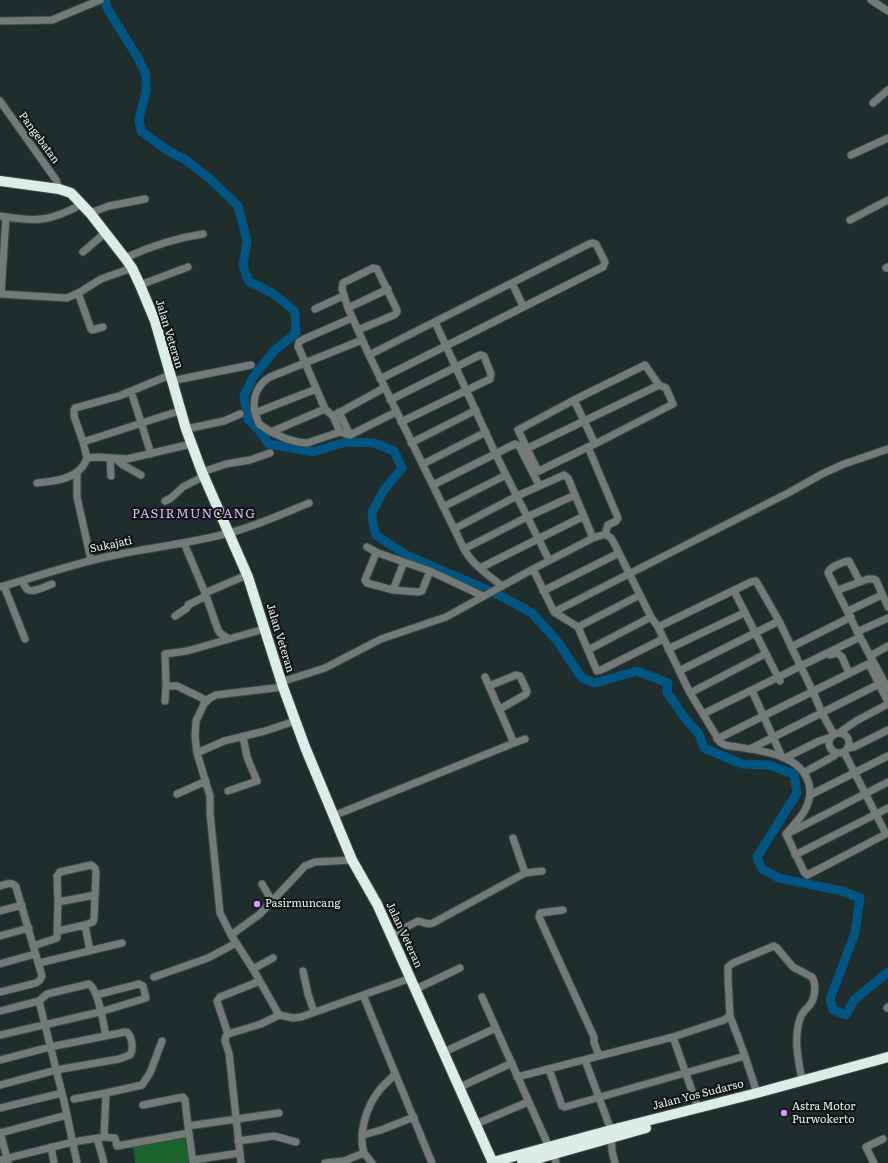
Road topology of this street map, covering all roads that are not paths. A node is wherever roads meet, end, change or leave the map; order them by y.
1 (100, 0) edge
2 (871, 0) edge
3 (888, 11) edge
4 (0, 21) edge
5 (888, 90) edge
6 (0, 102) edge
7 (873, 103) dead end
8 (888, 138) edge
9 (851, 155) dead end
10 (0, 181) edge
11 (59, 189) junction
12 (145, 199) dead end
13 (888, 200) edge
14 (82, 204) junction
15 (90, 213) junction
16 (3, 216) edge
17 (850, 220) dead end
18 (105, 233) junction
19 (203, 234) dead end
20 (83, 252) dead end
21 (125, 258) junction
22 (188, 267) dead end
23 (132, 268) junction
24 (512, 283) junction
25 (140, 285) junction
26 (388, 289) junction
27 (78, 293) junction
28 (0, 294) edge
29 (343, 296) junction
30 (523, 306) junction
31 (348, 308) junction
32 (315, 309) dead end
33 (352, 318) junction
34 (435, 322) junction
35 (103, 327) dead end
36 (358, 330) junction
37 (362, 340) junction
38 (445, 345) junction
39 (369, 355) junction
40 (304, 364) junction
41 (251, 365) dead end
42 (455, 367) junction
43 (170, 378) junction
44 (380, 378) junction
45 (659, 384) junction
46 (384, 388) junction
47 (316, 389) junction
48 (466, 390) junction
49 (131, 391) junction
50 (390, 400) junction
51 (574, 400) junction
52 (325, 410) junction
53 (476, 410) junction
54 (179, 411) junction
55 (396, 412) junction
56 (255, 413) junction
57 (240, 414) dead end
58 (336, 414) junction
59 (401, 422) junction
60 (584, 422) junction
61 (142, 424) junction
62 (186, 430) junction
63 (271, 432) junction
64 (340, 432) junction
65 (486, 432) junction
66 (350, 435) junction
67 (84, 442) junction
68 (411, 443) junction
69 (191, 444) junction
70 (595, 444) junction
71 (588, 447) junction
72 (526, 449) junction
73 (888, 449) edge
74 (270, 453) dead end
75 (495, 453) junction
76 (151, 454) junction
77 (87, 458) junction
78 (113, 458) junction
79 (423, 464) junction
80 (76, 473) junction
81 (203, 474) junction
82 (140, 475) dead end
83 (506, 475) junction
84 (111, 476) dead end
85 (37, 483) dead end
86 (433, 485) junction
87 (539, 485) junction
88 (575, 495) junction
89 (516, 496) junction
90 (165, 501) dead end
91 (309, 503) dead end
92 (443, 507) junction
93 (584, 516) junction
94 (527, 517) junction
95 (454, 529) junction
96 (229, 533) junction
97 (605, 534) junction
98 (538, 538) junction
99 (593, 538) junction
100 (184, 543) junction
101 (367, 547) dead end
102 (464, 549) junction
103 (376, 553) junction
104 (619, 553) junction
105 (91, 560) junction
106 (549, 560) junction
107 (404, 562) junction
108 (480, 568) junction
109 (533, 569) junction
110 (430, 571) junction
111 (630, 574) junction
112 (247, 575) junction
113 (22, 581) junction
114 (860, 582) junction
115 (52, 584) dead end
116 (2, 586) edge
117 (500, 587) junction
118 (393, 590) junction
119 (838, 590) junction
120 (543, 591) junction
121 (734, 591) junction
122 (206, 595) junction
123 (484, 595) junction
124 (640, 595) junction
125 (882, 595) junction
126 (888, 607) edge
127 (554, 612) junction
128 (744, 613) junction
129 (849, 614) junction
130 (175, 616) dead end
131 (652, 617) junction
132 (888, 618) edge
133 (779, 622) junction
134 (578, 627) junction
135 (658, 627) junction
136 (264, 629) junction
137 (755, 634) junction
138 (859, 634) junction
139 (25, 639) dead end
140 (229, 639) junction
141 (663, 640) junction
142 (888, 646) edge
143 (791, 648) junction
144 (668, 649) junction
145 (588, 650) junction
146 (765, 654) junction
147 (871, 658) junction
148 (801, 668) junction
149 (851, 670) junction
150 (888, 670) edge
151 (679, 671) junction
152 (880, 675) junction
153 (485, 677) dead end
154 (779, 679) junction
155 (880, 684) junction
156 (282, 685) junction
157 (166, 686) junction
158 (489, 686) junction
159 (888, 690) edge
160 (813, 692) junction
161 (690, 693) junction
162 (754, 695) junction
163 (206, 700) junction
164 (166, 701) dead end
165 (888, 703) edge
166 (500, 709) junction
167 (822, 713) junction
168 (704, 716) junction
169 (764, 716) junction
170 (295, 721) junction
171 (888, 730) edge
172 (835, 735) junction
173 (243, 737) junction
174 (773, 737) junction
175 (525, 739) dead end
176 (718, 739) junction
177 (514, 744) junction
178 (750, 749) junction
179 (846, 750) junction
180 (197, 753) junction
181 (836, 753) junction
182 (888, 756) edge
183 (784, 757) junction
184 (804, 772) junction
185 (855, 773) junction
186 (206, 781) junction
187 (888, 782) edge
188 (228, 791) dead end
189 (177, 794) dead end
190 (865, 794) junction
191 (810, 795) junction
192 (888, 808) edge
193 (876, 814) junction
194 (333, 816) junction
195 (786, 834) junction
196 (887, 834) edge
197 (513, 838) dead end
198 (795, 855) junction
199 (352, 860) junction
200 (542, 871) dead end
201 (525, 873) junction
202 (262, 884) dead end
203 (0, 886) edge
204 (95, 895) junction
205 (272, 901) junction
206 (58, 902) junction
207 (22, 905) junction
208 (563, 910) dead end
209 (0, 911) edge
210 (84, 925) junction
211 (29, 928) junction
212 (58, 931) junction
213 (231, 935) junction
214 (391, 935) junction
215 (0, 936) edge
216 (122, 943) dead end
217 (236, 943) junction
218 (33, 946) junction
219 (90, 951) junction
220 (36, 954) junction
221 (274, 958) dead end
222 (0, 964) edge
223 (39, 964) junction
224 (460, 968) dead end
225 (253, 969) junction
226 (303, 971) dead end
227 (154, 977) dead end
228 (411, 978) junction
229 (260, 981) junction
230 (416, 989) junction
231 (0, 992) edge
232 (96, 995) junction
233 (363, 995) junction
234 (482, 997) dead end
235 (39, 1001) junction
236 (0, 1011) edge
237 (100, 1012) junction
238 (314, 1012) junction
239 (280, 1015) junction
240 (730, 1016) junction
241 (45, 1024) junction
242 (496, 1028) junction
243 (228, 1034) junction
244 (0, 1035) edge
245 (106, 1036) junction
246 (672, 1037) junction
247 (162, 1041) dead end
248 (50, 1047) junction
249 (444, 1052) junction
250 (600, 1056) junction
251 (745, 1056) junction
252 (888, 1057) edge
253 (0, 1060) edge
254 (584, 1060) junction
255 (512, 1063) junction
256 (888, 1064) edge
257 (549, 1069) junction
258 (56, 1070) junction
259 (395, 1074) junction
260 (686, 1074) junction
261 (517, 1077) junction
262 (802, 1080) junction
263 (0, 1084) edge
264 (460, 1087) junction
265 (62, 1093) junction
266 (757, 1093) junction
267 (106, 1094) junction
268 (600, 1098) junction
269 (74, 1099) dead end
270 (528, 1102) junction
271 (143, 1105) dead end
272 (0, 1108) edge
273 (698, 1108) junction
274 (279, 1113) dead end
275 (67, 1115) junction
276 (414, 1117) junction
277 (236, 1120) junction
278 (476, 1124) junction
279 (189, 1130) junction
280 (0, 1133) edge
281 (611, 1133) junction
282 (363, 1135) junction
283 (101, 1138) junction
284 (883, 1139) dead end
285 (238, 1141) junction
286 (73, 1142) junction
287 (296, 1142) dead end
288 (51, 1147) junction
289 (240, 1153) junction
290 (364, 1153) junction
291 (553, 1155) edge
292 (5, 1160) edge
293 (518, 1160) edge
294 (193, 1162) edge
295 (54, 1163) edge
296 (77, 1163) edge
297 (104, 1163) edge
298 (241, 1163) edge
299 (325, 1163) edge
300 (372, 1163) edge
301 (432, 1163) edge
302 (493, 1163) edge
303 (615, 1163) edge
304 (874, 1163) edge

1 - 4 street
2 - 3 street
5 - 7 street
6 - 11 street, Pangebatan
8 - 9 street
10 - 11 highway, Jalan Veteran
11 - 14 highway, Jalan Veteran
12 - 15 street
13 - 17 street
14 - 15 highway, Jalan Veteran
14 - 16 street
15 - 18 highway, Jalan Veteran
16 - 28 street
18 - 20 street
18 - 21 highway, Jalan Veteran
19 - 21 street
21 - 23 highway, Jalan Veteran
22 - 25 street
23 - 25 highway, Jalan Veteran
23 - 27 street
24 - 30 street
24 - 30 street
24 - 34 street
25 - 43 highway, Jalan Veteran
26 - 29 street
26 - 31 street
26 - 36 street
27 - 28 street
27 - 35 street
29 - 31 street
29 - 32 street
30 - 38 street
31 - 33 street
33 - 36 street
33 - 40 street
34 - 38 street
34 - 39 street
36 - 37 street
37 - 39 street
37 - 40 street
38 - 42 street
38 - 44 street
39 - 44 street
40 - 47 street
40 - 56 street
41 - 43 street
42 - 48 street
42 - 48 street
42 - 50 street
43 - 49 street
43 - 54 highway, Jalan Veteran
44 - 46 street
45 - 51 street
45 - 60 street
45 - 70 street
46 - 50 street
46 - 58 street
47 - 52 street
47 - 56 street
48 - 53 street
48 - 59 street
49 - 61 street
49 - 67 street
50 - 55 street
51 - 60 street
51 - 72 street
52 - 58 street
52 - 63 street
53 - 65 street
53 - 68 street
54 - 61 street
54 - 62 highway, Jalan Veteran
55 - 59 street
55 - 66 street
56 - 63 street
57 - 62 street
58 - 64 street
58 - 66 street
59 - 68 street
60 - 70 street
60 - 72 street
61 - 67 street
61 - 76 street
62 - 69 highway, Jalan Veteran
63 - 64 street
64 - 66 street
65 - 75 street
65 - 79 street
67 - 77 street
68 - 79 street
69 - 76 street
69 - 81 highway, Jalan Veteran
70 - 71 street
71 - 72 street
71 - 97 street
73 - 111 street
74 - 81 street
75 - 83 street
75 - 86 street
75 - 87 street
76 - 78 street
77 - 78 street
77 - 80 street
78 - 82 street
78 - 84 street
79 - 86 street
80 - 85 street
80 - 105 street
81 - 90 street
81 - 96 highway, Jalan Veteran
83 - 89 street
83 - 92 street
86 - 92 street
87 - 88 street
87 - 89 street
88 - 93 street
88 - 94 street
89 - 94 street
89 - 95 street
91 - 96 street, Sukajati
92 - 95 street
93 - 98 street
93 - 99 street
94 - 98 street
94 - 102 street
95 - 102 street
96 - 100 street, Sukajati
96 - 112 highway, Jalan Veteran
97 - 99 street
97 - 104 street
98 - 106 street
98 - 108 street
99 - 106 street
100 - 105 street, Sukajati
100 - 122 street
101 - 103 street
102 - 108 street
103 - 107 street
103 - 118 street
104 - 111 street
104 - 120 street
105 - 113 street, Sukajati
106 - 109 street
107 - 110 street
107 - 118 street
108 - 117 street
109 - 117 street
109 - 120 street
110 - 118 street
110 - 123 street
111 - 124 street
111 - 127 street
112 - 122 street
112 - 136 highway, Jalan Veteran
113 - 115 street
113 - 116 street, Sukajati
114 - 119 street
114 - 119 street
114 - 125 street
116 - 139 street
117 - 123 street
119 - 129 street
120 - 127 street
121 - 128 street
121 - 133 street
121 - 135 street
122 - 130 street
122 - 140 street
123 - 156 street
124 - 131 street
124 - 134 street
125 - 126 street
125 - 129 street
127 - 134 street
128 - 137 street
128 - 144 street
129 - 138 street
129 - 143 street
131 - 135 street
131 - 145 street
132 - 138 street
133 - 137 street
133 - 143 street
134 - 145 street
135 - 141 street
136 - 140 street
136 - 156 highway, Jalan Veteran
137 - 146 street
137 - 151 street
138 - 147 street
138 - 148 street
140 - 157 street
141 - 144 street
141 - 145 street
142 - 147 street
143 - 148 street
144 - 151 street
146 - 154 street
146 - 161 street
147 - 149 street
147 - 152 street
148 - 149 street
148 - 154 street
148 - 160 street
149 - 155 street
149 - 160 street
150 - 152 street
151 - 161 street
152 - 159 street
153 - 158 street
154 - 162 street
154 - 168 street
155 - 165 street
155 - 167 street
156 - 163 street
156 - 170 highway, Jalan Veteran
157 - 163 street
157 - 164 street
158 - 166 street
158 - 166 street
160 - 167 street
160 - 169 street
161 - 168 street
162 - 168 street
162 - 169 street
163 - 180 street
165 - 172 street
166 - 177 street
167 - 172 street
167 - 174 street
168 - 176 street
169 - 174 street
169 - 176 street
170 - 173 street
170 - 194 highway, Jalan Veteran
171 - 179 street
172 - 179 street
172 - 181 street
172 - 183 street
173 - 180 street
173 - 188 street
174 - 178 street
174 - 183 street
175 - 177 street
176 - 178 street
177 - 194 street
178 - 183 street
179 - 181 street
179 - 185 street
180 - 186 street
181 - 184 street
182 - 185 street
183 - 184 street
184 - 191 street
185 - 190 street
185 - 191 street
186 - 189 street
186 - 213 street
187 - 190 street
190 - 193 street
190 - 195 street
191 - 195 street
192 - 193 street
193 - 196 street
193 - 198 street
194 - 199 highway, Jalan Veteran
195 - 198 street
196 - 198 street
197 - 201 street
199 - 205 street
199 - 214 highway, Jalan Veteran
200 - 201 street
201 - 214 street
202 - 205 street
203 - 207 street
204 - 206 street
204 - 206 street
204 - 210 street
205 - 213 street
206 - 212 street
207 - 209 street
207 - 211 street
208 - 250 street
210 - 212 street
210 - 219 street
211 - 215 street
211 - 218 street
212 - 218 street
213 - 217 street
214 - 228 highway, Jalan Veteran
216 - 219 street
217 - 225 street
217 - 227 street
218 - 220 street
219 - 223 street
220 - 222 street
220 - 223 street
221 - 225 street
223 - 231 street
224 - 230 street
225 - 229 street
226 - 238 street
228 - 230 highway, Jalan Veteran
228 - 233 street
229 - 239 street
229 - 243 street
230 - 249 highway, Jalan Veteran
232 - 235 street
232 - 237 street
232 - 237 street
233 - 238 street
233 - 259 street
234 - 242 street
235 - 236 street
235 - 241 street
237 - 241 street
237 - 245 street
238 - 239 street
239 - 243 street
240 - 246 street
240 - 251 street
240 - 262 street
241 - 244 street
241 - 248 street
242 - 249 street
242 - 255 street
243 - 277 street
245 - 248 street
245 - 258 street
246 - 250 street
246 - 260 street
247 - 267 street
248 - 253 street
248 - 258 street
249 - 264 highway, Jalan Veteran
250 - 254 street
251 - 260 street
251 - 266 street
252 - 262 highway, Jalan Yos Sudarso
254 - 257 street
254 - 268 street
255 - 261 street
255 - 264 street
256 - 281 highway, Jalan Yos Sudarso
257 - 261 street
257 - 268 street
258 - 263 street
258 - 265 street
259 - 276 street
259 - 282 street
260 - 268 street
260 - 273 street
261 - 270 street
262 - 266 highway, Jalan Yos Sudarso
264 - 278 highway, Jalan Veteran
265 - 272 street
265 - 275 street
266 - 273 highway, Jalan Yos Sudarso
267 - 269 street
267 - 283 street
268 - 281 street
270 - 278 street
270 - 291 street
271 - 279 street
273 - 281 highway, Jalan Yos Sudarso
274 - 277 street
275 - 280 street
275 - 286 street
276 - 282 street
276 - 301 street
277 - 279 street
277 - 285 street
278 - 302 highway, Jalan Veteran
279 - 283 street
279 - 294 street
280 - 292 street
281 - 291 highway, Jalan Yos Sudarso
281 - 303 street
282 - 290 street
283 - 286 street
283 - 297 street
284 - 304 street
285 - 287 street
285 - 289 street
286 - 288 street
286 - 296 street
288 - 292 street
288 - 295 street
289 - 294 street
289 - 298 street
290 - 299 street
290 - 300 street
291 - 293 highway, Jalan Yos Sudarso
293 - 302 highway, Jalan Yos Sudarso

